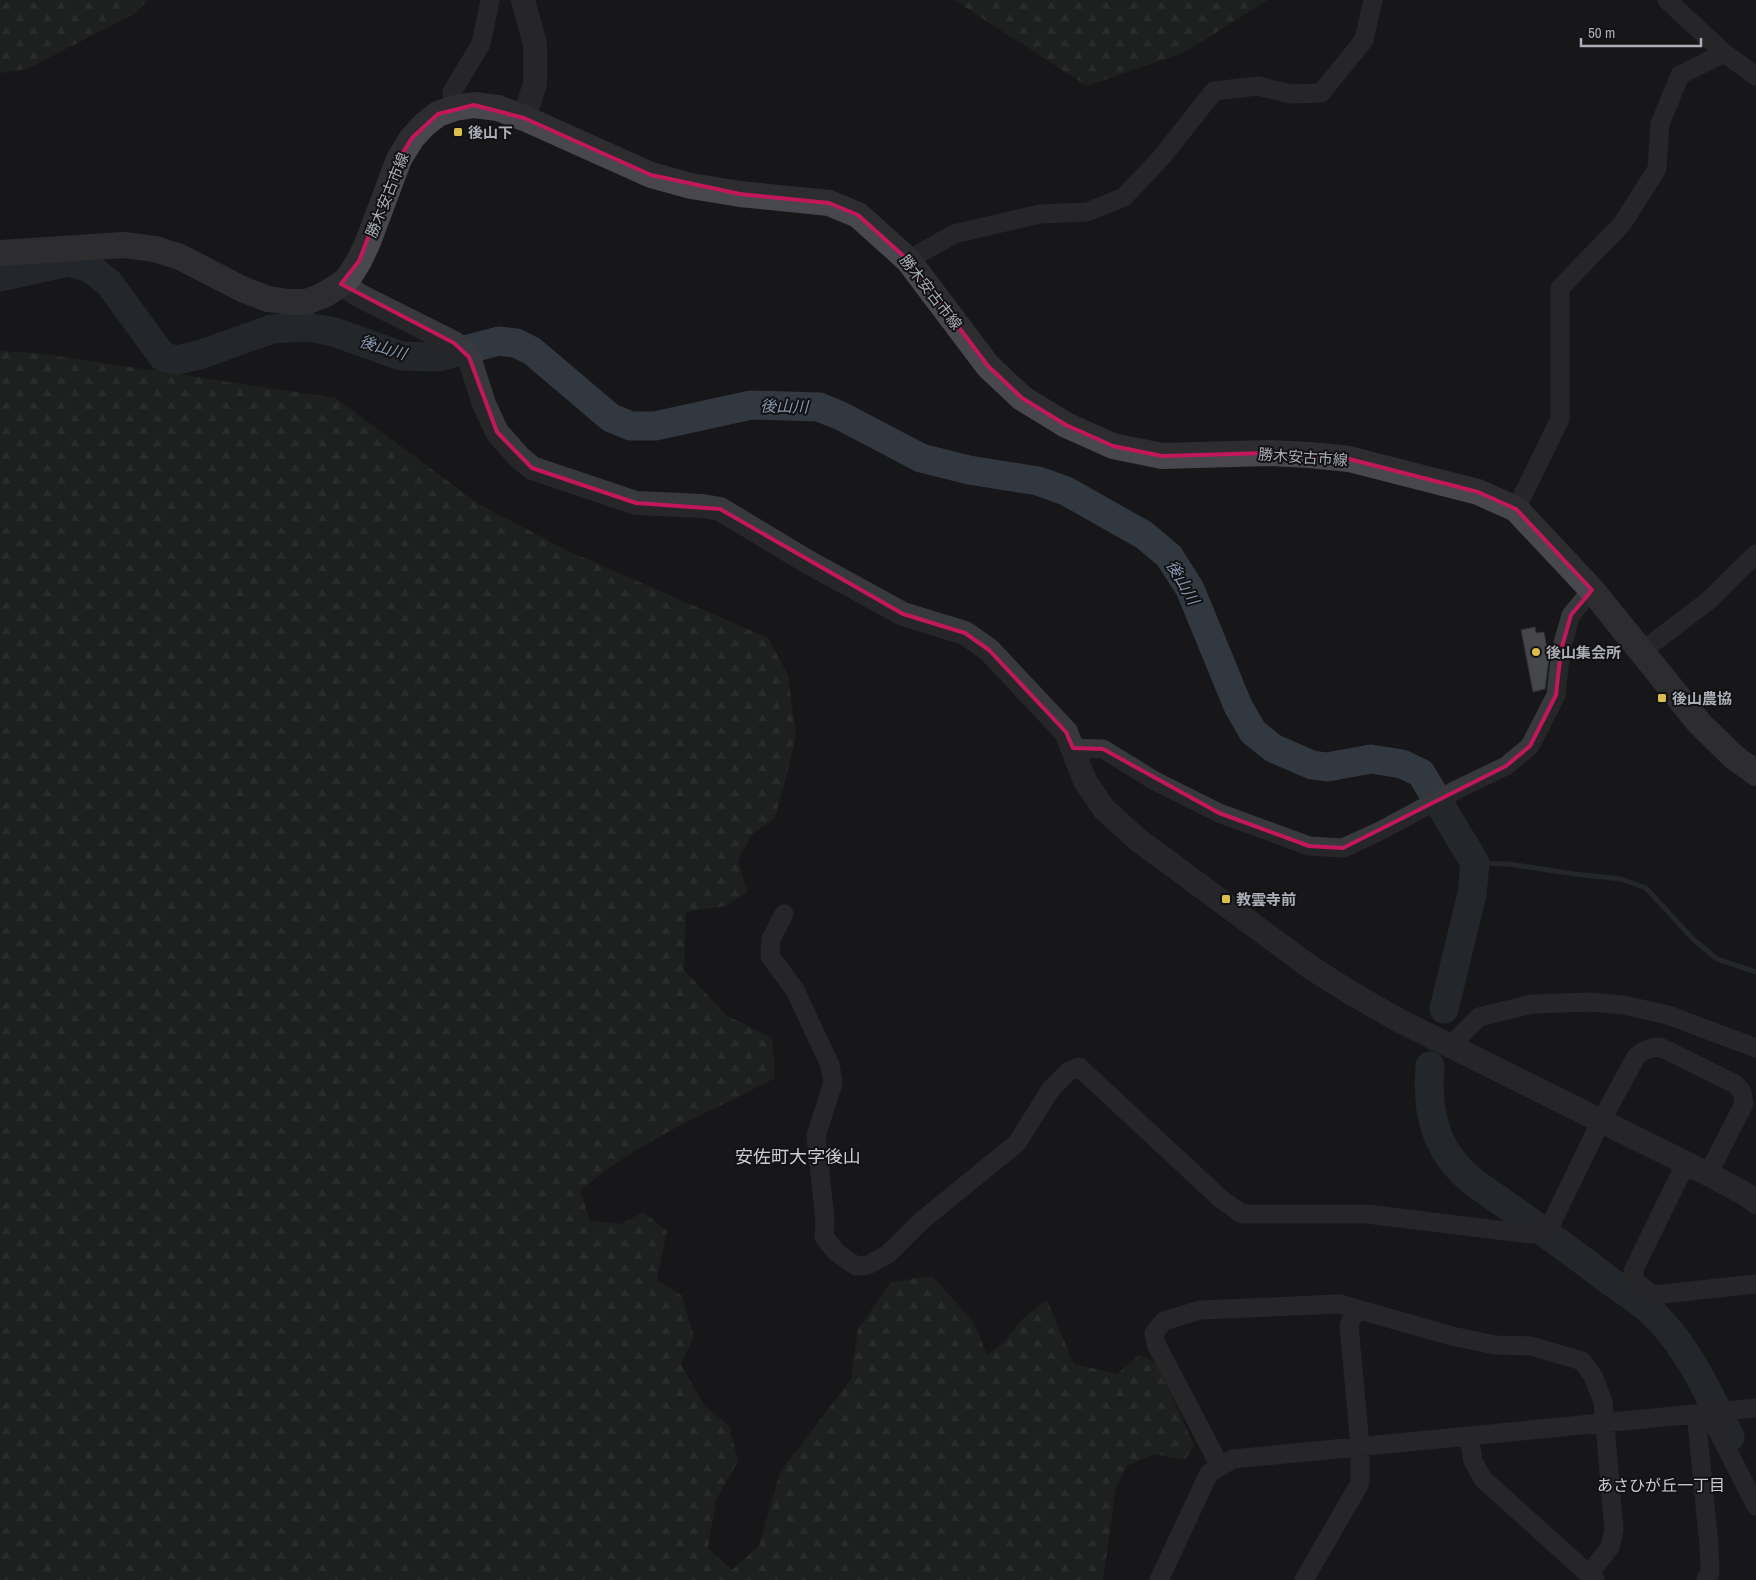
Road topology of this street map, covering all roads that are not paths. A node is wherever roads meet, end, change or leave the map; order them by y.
1 (490, 0) edge
2 (523, 0) edge
3 (1372, 0) edge
4 (1667, 0) edge
5 (1724, 53) junction
6 (1756, 76) edge
7 (455, 108) junction
8 (524, 118) junction
9 (0, 253) edge
10 (908, 260) junction
11 (341, 284) junction
12 (1516, 508) junction
13 (1756, 554) edge
14 (1592, 590) junction
15 (1641, 652) junction
16 (1073, 748) junction
17 (1756, 773) edge
18 (784, 914) dead end
19 (1450, 1046) junction
20 (1756, 1048) edge
21 (1601, 1120) junction
22 (1686, 1163) junction
23 (1708, 1174) junction
24 (1756, 1202) edge
25 (1756, 1284) edge
26 (1356, 1310) junction
27 (1756, 1408) edge
28 (1710, 1412) junction
29 (1604, 1423) junction
30 (1469, 1436) junction
31 (1360, 1446) junction
32 (1220, 1466) junction
33 (1756, 1506) edge
34 (1592, 1577) edge
35 (1159, 1580) edge
36 (1304, 1580) edge
37 (1706, 1580) edge

1 - 7 street
2 - 8 street
3 - 10 street
4 - 5 street
5 - 6 street
5 - 12 street
7 - 8 main road, 勝木安古市線
7 - 11 main road, 勝木安古市線
8 - 10 main road, 勝木安古市線
9 - 11 main road, 勝木安古市線
10 - 12 main road, 勝木安古市線
11 - 16 street
12 - 14 main road, 勝木安古市線
13 - 15 street
14 - 15 main road, 勝木安古市線
14 - 16 street
15 - 17 main road, 勝木安古市線
16 - 19 street
18 - 21 street
19 - 20 street
19 - 21 street
21 - 22 street
21 - 23 street
22 - 23 street
22 - 25 street
23 - 24 street
26 - 29 street
26 - 31 street
26 - 32 street
27 - 28 street
28 - 29 street
28 - 33 street
28 - 37 street
29 - 30 street
29 - 34 street
30 - 31 street
30 - 34 street
31 - 32 street
31 - 36 street
32 - 35 street

